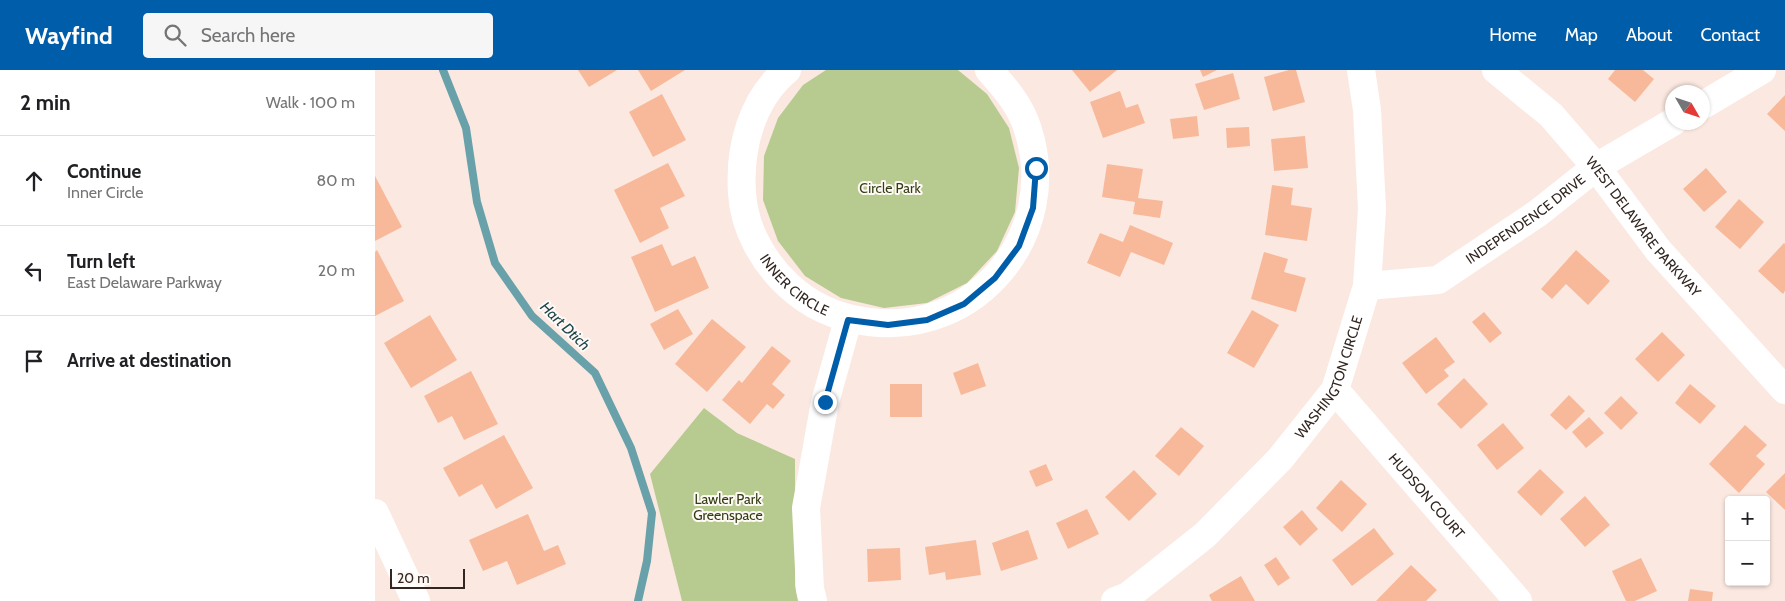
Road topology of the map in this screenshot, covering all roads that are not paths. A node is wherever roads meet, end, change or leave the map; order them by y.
1 (989, 70) edge
2 (1361, 70) edge
3 (1496, 70) edge
4 (1762, 70) edge
5 (784, 71) edge
6 (1710, 101) edge
7 (1665, 127) edge
8 (1596, 168) junction
9 (1367, 286) junction
10 (848, 320) junction
11 (1335, 390) junction
12 (1785, 390) edge
13 (375, 513) edge
14 (1125, 599) edge
15 (416, 601) edge
16 (813, 601) edge
17 (1518, 601) edge

1 - 10 street, INNER CIRCLE
2 - 9 street, WASHINGTON CIRCLE
3 - 8 street, WEST DELAWARE PARKWAY
4 - 6 street
5 - 10 street, INNER CIRCLE
7 - 8 street, INDEPENDENCE DRIVE
8 - 9 street, INDEPENDENCE DRIVE
8 - 12 street, WEST DELAWARE PARKWAY
9 - 11 street, WASHINGTON CIRCLE
10 - 16 street
11 - 14 street, WASHINGTON CIRCLE
11 - 17 street, HUDSON COURT
13 - 15 street

